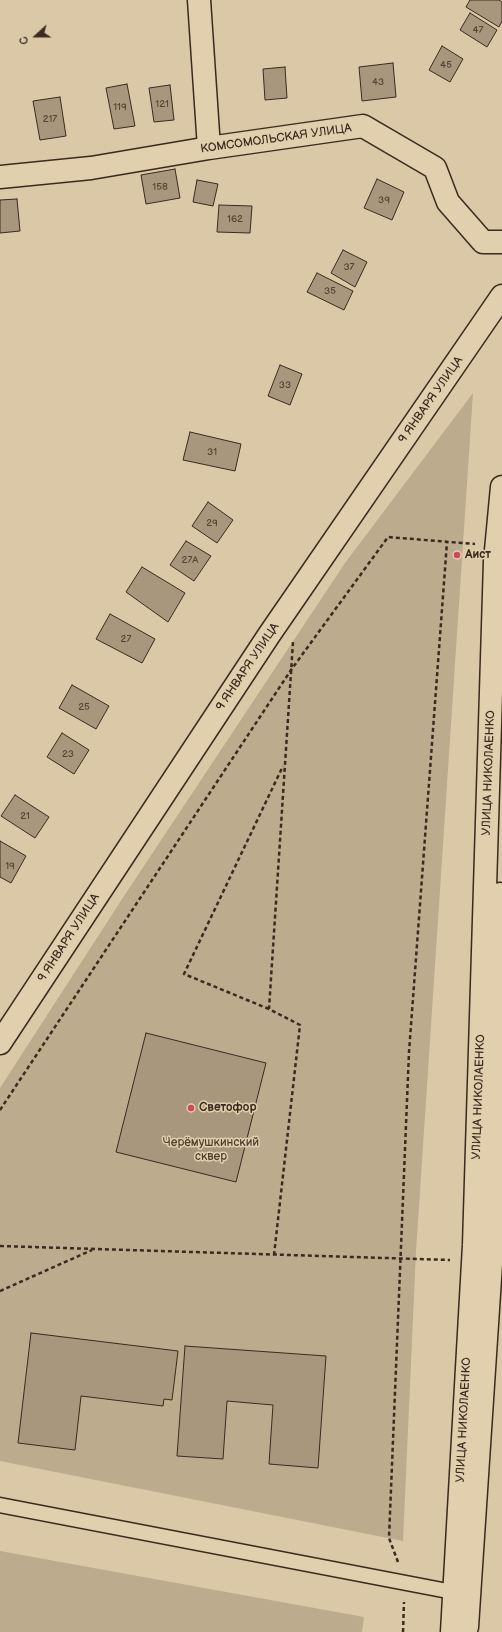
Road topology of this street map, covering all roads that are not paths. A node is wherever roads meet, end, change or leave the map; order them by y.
1 (199, 0) edge
2 (209, 148) junction
3 (0, 177) edge
4 (502, 242) edge
5 (502, 296) edge
6 (502, 487) edge
7 (502, 803) edge
8 (0, 1043) edge
9 (497, 1248) edge
10 (473, 1261) junction
11 (0, 1505) edge
12 (454, 1592) junction
13 (452, 1632) edge
14 (466, 1632) edge

1 - 2 main road
2 - 3 main road, КОМСОМОЛЬСКАЯ УЛИЦА
2 - 4 main road, КОМСОМОЛЬСКАЯ УЛИЦА
5 - 8 main road, 9 ЯНВАРЯ УЛИЦА
6 - 10 main road, УЛИЦА НИКОЛАЕНКО
7 - 9 main road, УЛИЦА НИКОЛАЕНКО
9 - 10 main road
9 - 14 main road, УЛИЦА НИКОЛАЕНКО
10 - 12 main road, УЛИЦА НИКОЛАЕНКО
11 - 12 lane
12 - 13 main road, УЛИЦА НИКОЛАЕНКО

